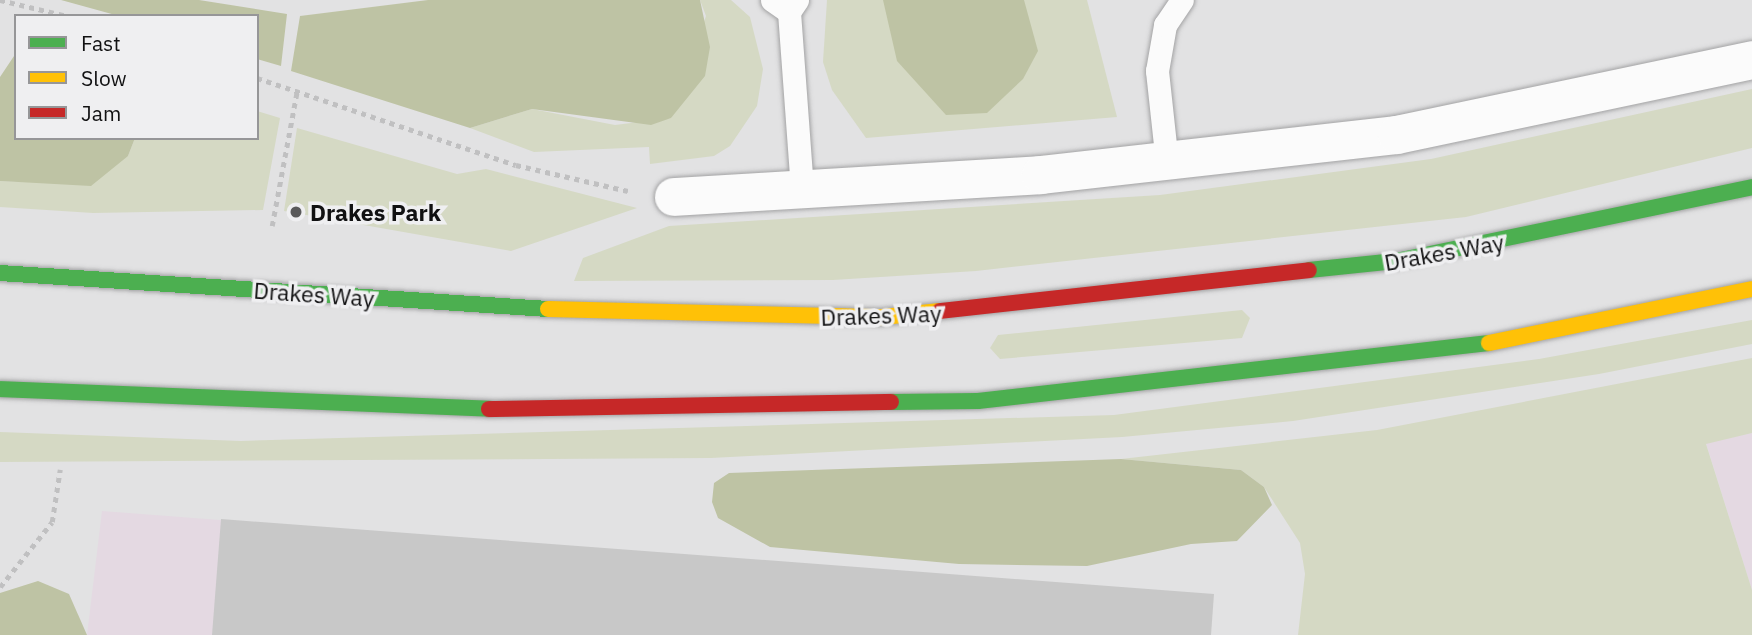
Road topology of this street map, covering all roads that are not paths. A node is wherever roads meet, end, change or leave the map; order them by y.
1 (1182, 0) edge
2 (786, 4) edge
3 (1752, 60) edge
4 (1167, 163) junction
5 (1752, 187) edge
6 (802, 189) junction
7 (674, 197) road end
8 (0, 273) edge
9 (1752, 289) edge
10 (0, 389) edge

1 - 4 lane
2 - 6 lane
3 - 4 street
4 - 6 street
5 - 8 main road, Drakes Way
6 - 7 street
9 - 10 main road

